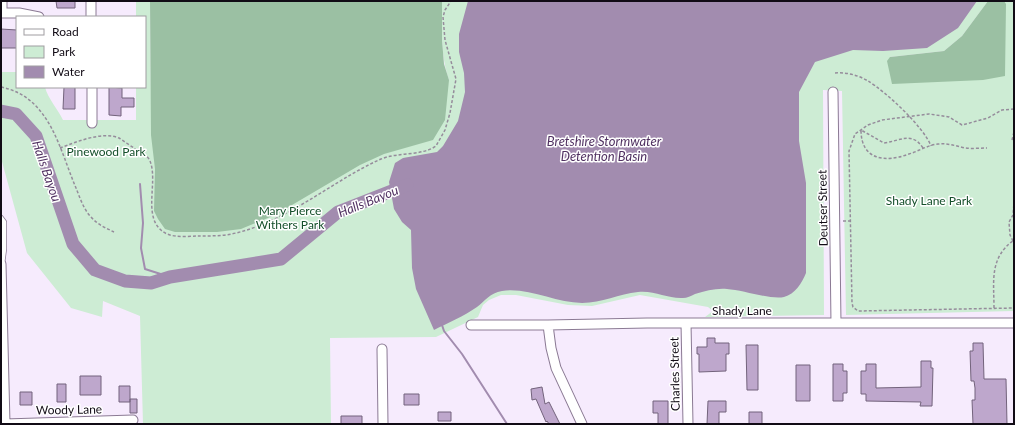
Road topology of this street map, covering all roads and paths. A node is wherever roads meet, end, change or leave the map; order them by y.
1 (2, 1) edge
2 (91, 1) edge
3 (451, 1) edge
4 (2, 13) edge
5 (34, 16) edge
6 (91, 16) edge
7 (835, 73) dead end
8 (1, 87) edge
9 (92, 88) edge
10 (833, 92) dead end
11 (1014, 109) edge
12 (909, 117) junction
13 (92, 123) dead end
14 (861, 130) junction
15 (1014, 132) edge
16 (1012, 140) dead end
17 (931, 146) junction
18 (60, 148) junction
19 (923, 148) junction
20 (987, 148) dead end
21 (1014, 203) edge
22 (1014, 215) edge
23 (1, 218) edge
24 (114, 232) dead end
25 (1013, 240) edge
26 (1, 264) edge
27 (994, 308) junction
28 (1014, 308) edge
29 (686, 323) junction
30 (836, 323) junction
31 (1014, 323) edge
32 (470, 325) dead end
33 (548, 325) junction
34 (382, 349) dead end
35 (133, 420) dead end
36 (5, 424) edge
37 (382, 424) edge
38 (582, 424) edge
39 (688, 424) edge

1 - 4 street
2 - 6 street
3 - 18 path
4 - 5 street
7 - 12 path
8 - 18 path
9 - 13 street
10 - 30 street, Deutser Street
11 - 12 path
12 - 14 path
12 - 17 path
14 - 19 path
14 - 19 path
14 - 27 path
15 - 16 path
17 - 19 path
17 - 20 path
18 - 24 path
21 - 22 path
22 - 25 path
23 - 26 lane
25 - 27 path
26 - 36 street
27 - 28 path
29 - 30 street, Shady Lane
29 - 33 street, Shady Lane
29 - 39 street, Charles Street
30 - 31 street, Shady Lane
32 - 33 street, Shady Lane
33 - 38 street
34 - 37 street
35 - 36 street, Woody Lane

